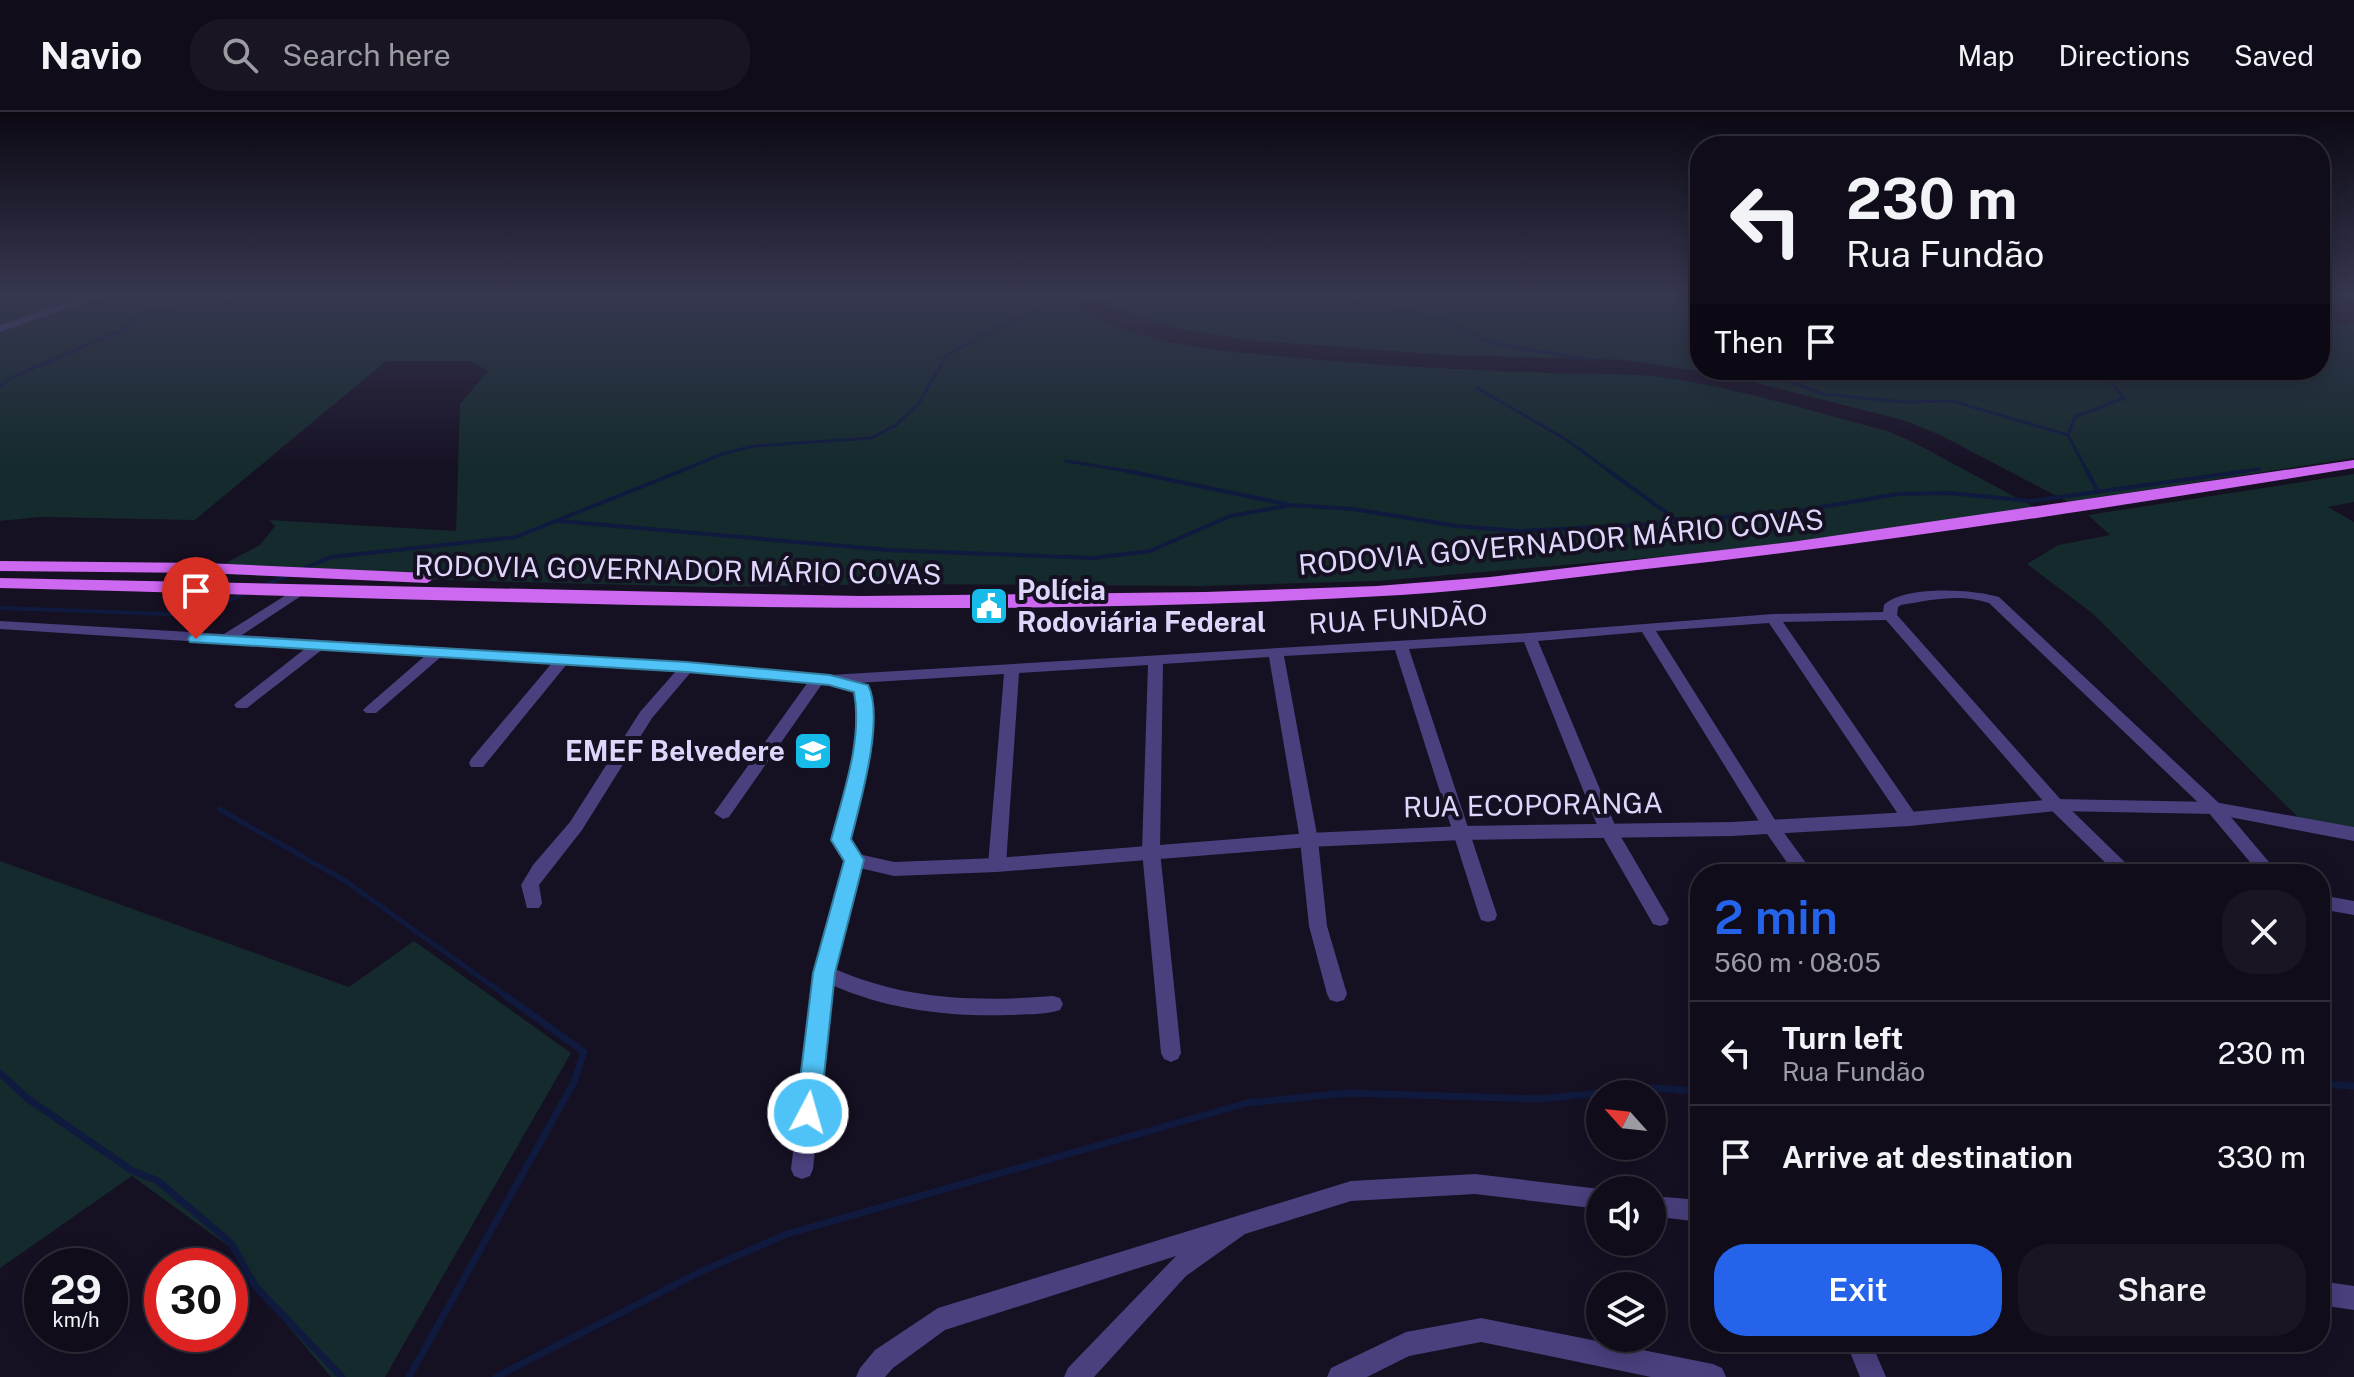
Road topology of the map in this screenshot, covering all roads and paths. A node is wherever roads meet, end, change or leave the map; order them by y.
1 (2354, 464) edge
2 (0, 566) edge
3 (354, 576) junction
4 (0, 583) edge
5 (196, 587) junction
6 (302, 589) junction
7 (746, 600) junction
8 (1889, 614) junction
9 (1773, 618) junction
10 (0, 625) edge
11 (1646, 627) junction
12 (1529, 637) junction
13 (224, 641) junction
14 (1401, 645) junction
15 (318, 646) junction
16 (1276, 653) junction
17 (436, 654) junction
18 (1156, 660) junction
19 (562, 661) junction
20 (687, 667) junction
21 (1012, 669) junction
22 (824, 680) junction
23 (242, 705) dead end
24 (371, 710) dead end
25 (477, 763) dead end
26 (2056, 805) junction
27 (2214, 808) junction
28 (723, 813) dead end
29 (1910, 819) junction
30 (1771, 827) junction
31 (1608, 830) junction
32 (1462, 833) junction
33 (2354, 834) edge
34 (1309, 840) junction
35 (1151, 851) junction
36 (854, 860) junction
37 (1798, 864) edge
38 (2118, 864) edge
39 (2262, 864) edge
40 (997, 865) junction
41 (533, 903) dead end
42 (2330, 904) edge
43 (2354, 908) edge
44 (1488, 915) dead end
45 (1660, 919) dead end
46 (824, 973) junction
47 (1337, 994) dead end
48 (1053, 1004) dead end
49 (1171, 1053) dead end
50 (802, 1169) dead end
51 (1586, 1197) edge
52 (1666, 1207) edge
53 (1690, 1210) edge
54 (1238, 1225) junction
55 (2330, 1294) edge
56 (2354, 1298) edge
57 (1862, 1352) edge
58 (869, 1377) edge
59 (1077, 1377) edge
60 (1340, 1377) edge
61 (1713, 1377) edge
62 (1873, 1377) edge

1 - 7 main road, RODOVIA GOVERNADOR MÁRIO COVAS
2 - 3 main road
3 - 5 main road
3 - 7 main road
4 - 5 main road, RODOVIA GOVERNADOR MÁRIO COVAS
5 - 6 main road, RODOVIA GOVERNADOR MÁRIO COVAS
6 - 7 main road, RODOVIA GOVERNADOR MÁRIO COVAS
6 - 13 street
8 - 9 street, RUA FUNDÃO
8 - 26 street
8 - 27 street
9 - 11 street, RUA FUNDÃO
9 - 29 street
10 - 13 street, RUA FUNDÃO
11 - 12 street, RUA FUNDÃO
11 - 30 street
12 - 14 street, RUA FUNDÃO
12 - 31 street
13 - 15 street, RUA FUNDÃO
14 - 16 street, RUA FUNDÃO
14 - 32 street
15 - 17 street, RUA FUNDÃO
15 - 23 street
16 - 18 street, RUA FUNDÃO
16 - 34 street
17 - 19 street, RUA FUNDÃO
17 - 24 street
18 - 21 street, RUA FUNDÃO
18 - 35 street
19 - 20 street, RUA FUNDÃO
19 - 25 street
20 - 22 street, RUA FUNDÃO
20 - 41 street
21 - 22 street, RUA FUNDÃO
21 - 40 street
22 - 28 street
22 - 36 street
26 - 27 street, RUA ECOPORANGA
26 - 29 street, RUA ECOPORANGA
26 - 38 street
27 - 33 street, RUA ECOPORANGA
27 - 39 street
29 - 30 street, RUA ECOPORANGA
30 - 31 street, RUA ECOPORANGA
30 - 37 street
31 - 32 street, RUA ECOPORANGA
31 - 45 street
32 - 34 street, RUA ECOPORANGA
32 - 44 street
34 - 35 street, RUA ECOPORANGA
34 - 47 street
35 - 40 street, RUA ECOPORANGA
35 - 49 street
36 - 40 street, RUA ECOPORANGA
36 - 46 street
42 - 43 street
46 - 48 street
46 - 50 street
51 - 54 street
52 - 53 street
54 - 58 street
54 - 59 street
55 - 56 street
57 - 62 street
60 - 61 street

